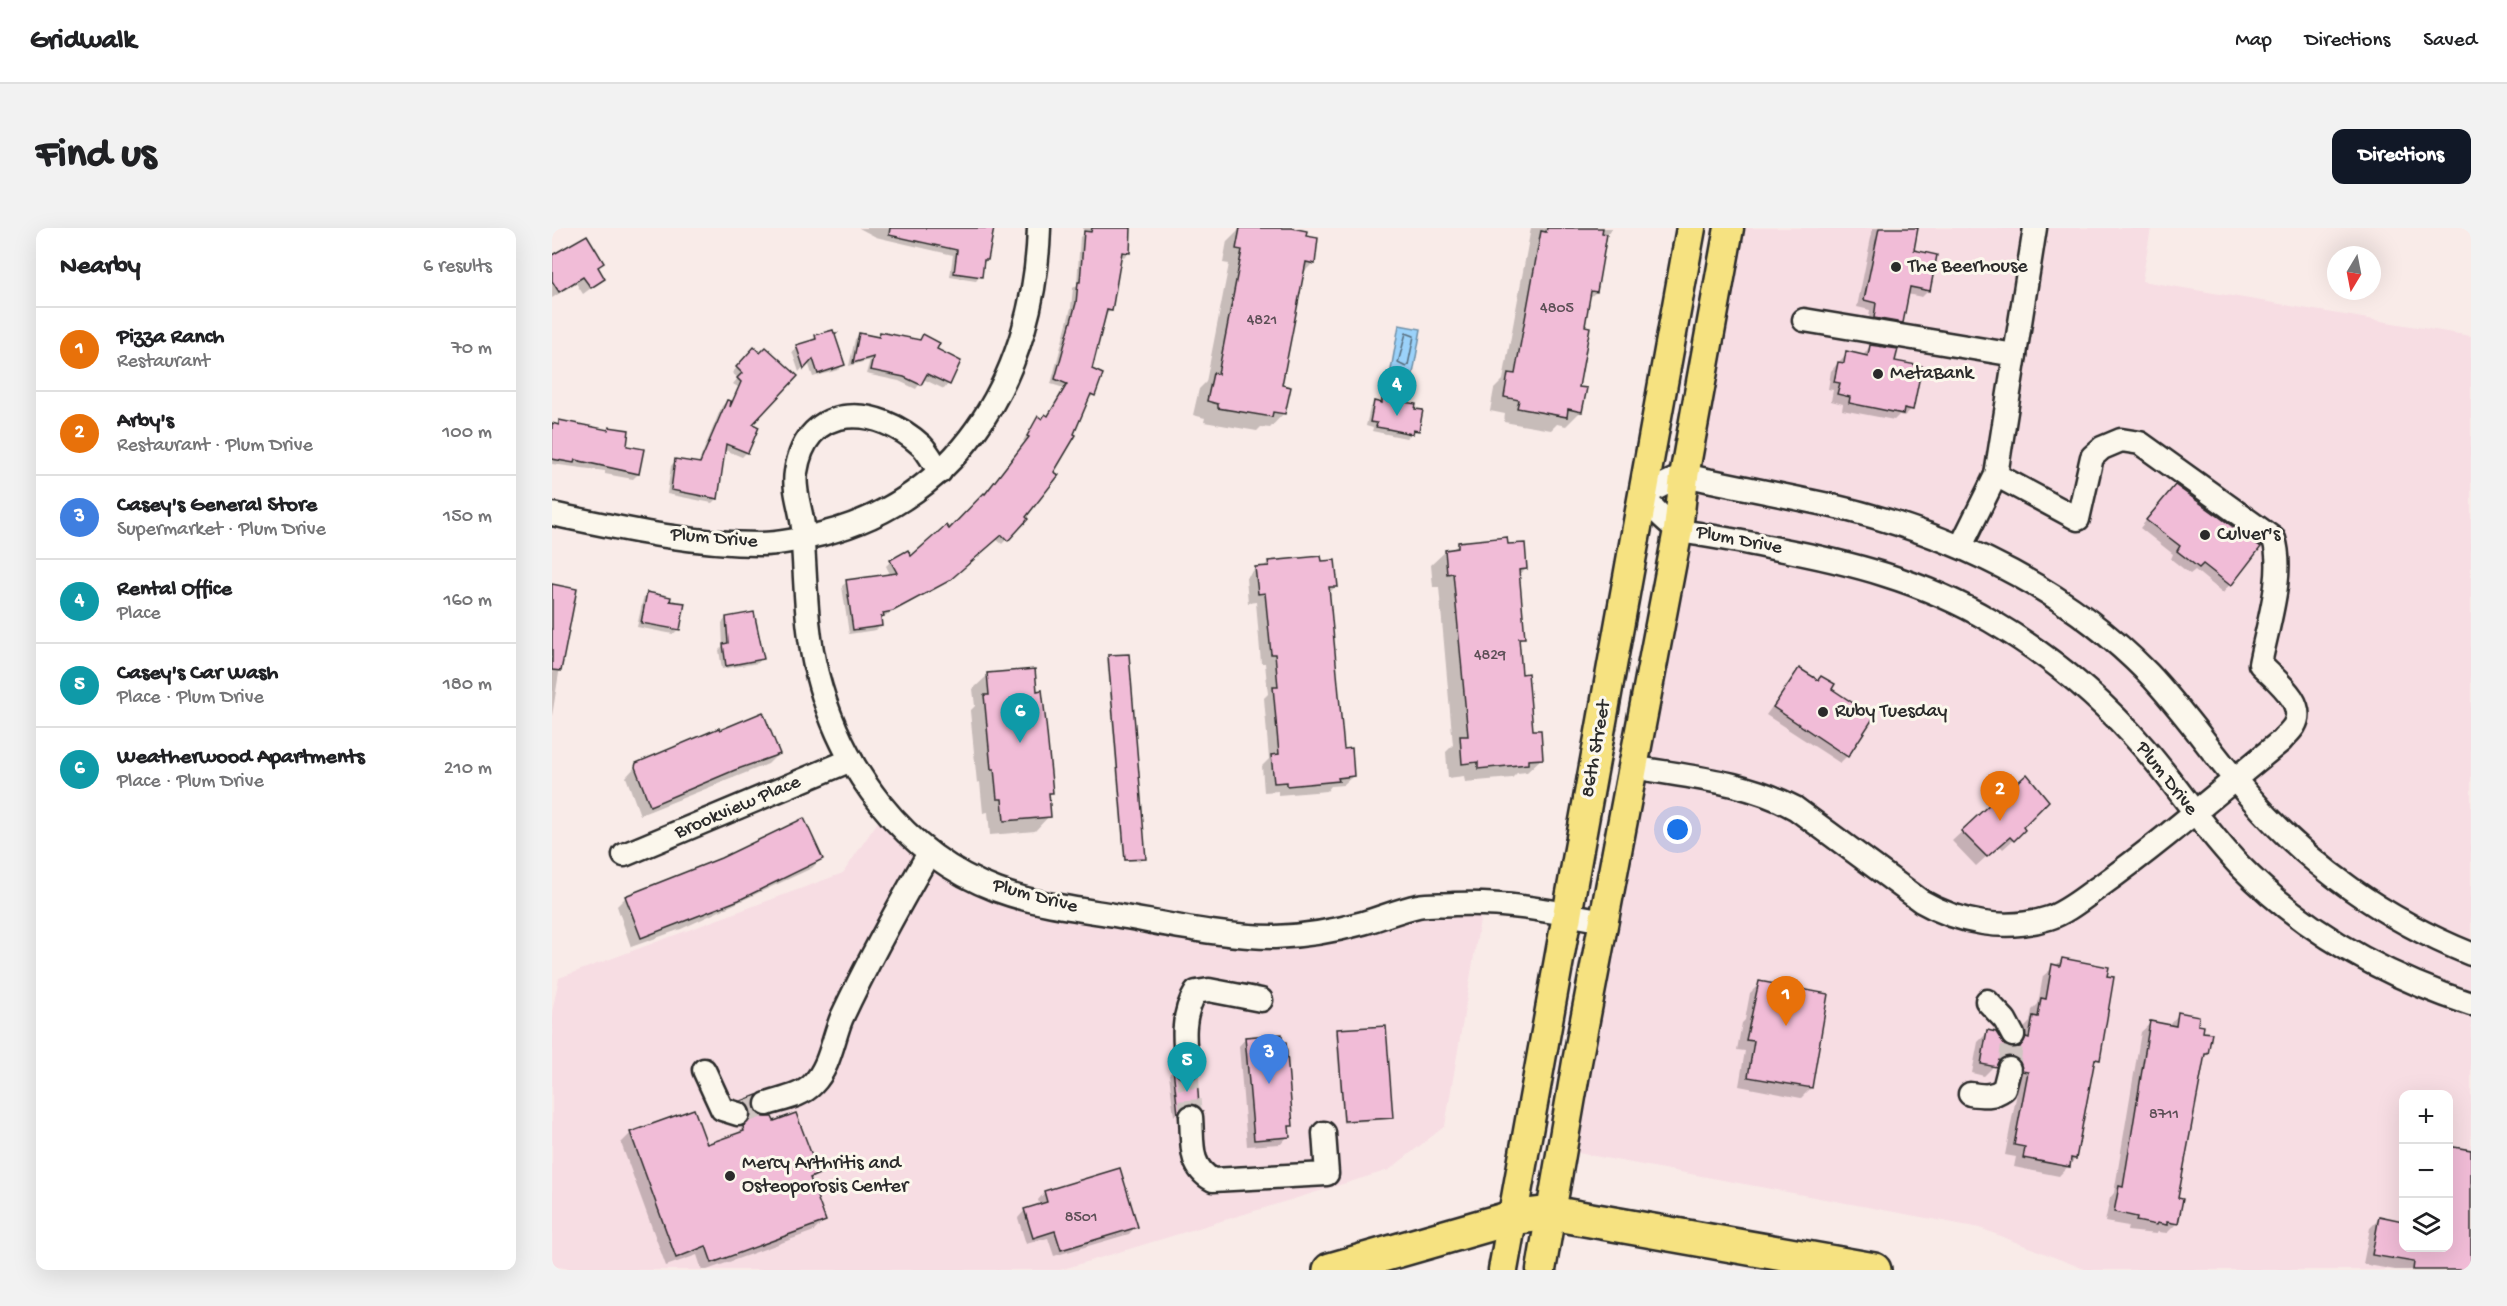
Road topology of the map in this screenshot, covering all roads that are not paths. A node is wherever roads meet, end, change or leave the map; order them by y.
1 (1039, 228) edge
2 (1691, 228) edge
3 (1729, 228) edge
4 (2036, 228) edge
5 (1804, 321) dead end
6 (2015, 355) junction
7 (940, 472) junction
8 (1684, 476) junction
9 (1996, 476) junction
10 (1642, 496) junction
11 (552, 514) edge
12 (1677, 530) junction
13 (804, 538) junction
14 (1961, 546) junction
15 (851, 760) junction
16 (1633, 767) junction
17 (2235, 778) junction
18 (2193, 812) junction
19 (929, 853) junction
20 (624, 855) dead end
21 (1567, 914) junction
22 (1604, 921) junction
23 (2471, 954) edge
24 (1261, 1000) dead end
25 (1987, 1001) dead end
26 (2471, 1004) edge
27 (2013, 1035) tunnel mouth
28 (1186, 1067) tunnel mouth
29 (2009, 1069) tunnel mouth
30 (704, 1070) dead end
31 (1970, 1094) dead end
32 (767, 1104) tunnel mouth
33 (738, 1114) dead end
34 (1191, 1117) tunnel mouth
35 (1324, 1133) dead end
36 (1551, 1213) junction
37 (1511, 1218) junction
38 (1330, 1270) edge
39 (1503, 1270) edge
40 (1541, 1270) edge
41 (1874, 1270) edge

1 - 7 street
2 - 10 main road, 86th Street
3 - 8 main road, 86th Street
4 - 6 street
5 - 6 street
6 - 9 street
7 - 13 street
7 - 13 street
8 - 10 street
8 - 12 main road, 86th Street
8 - 14 street
9 - 14 street
9 - 17 street
10 - 12 street, Plum Drive
10 - 21 main road, 86th Street
11 - 13 street, Plum Drive
12 - 16 main road, 86th Street
12 - 18 street, Plum Drive
13 - 15 street, Plum Drive
14 - 17 street
15 - 19 street, Plum Drive
15 - 20 street, Brookview Place
16 - 18 street
16 - 22 main road, 86th Street
17 - 18 street
17 - 23 street
18 - 26 street, Plum Drive
19 - 21 street, Plum Drive
19 - 32 street
21 - 22 street, Plum Drive
21 - 37 main road, 86th Street
22 - 36 main road, 86th Street
24 - 28 street
25 - 27 street
29 - 31 street
30 - 33 street
34 - 35 street
36 - 37 highway
36 - 40 main road, 86th Street
36 - 41 highway
37 - 38 highway
37 - 39 main road, 86th Street

